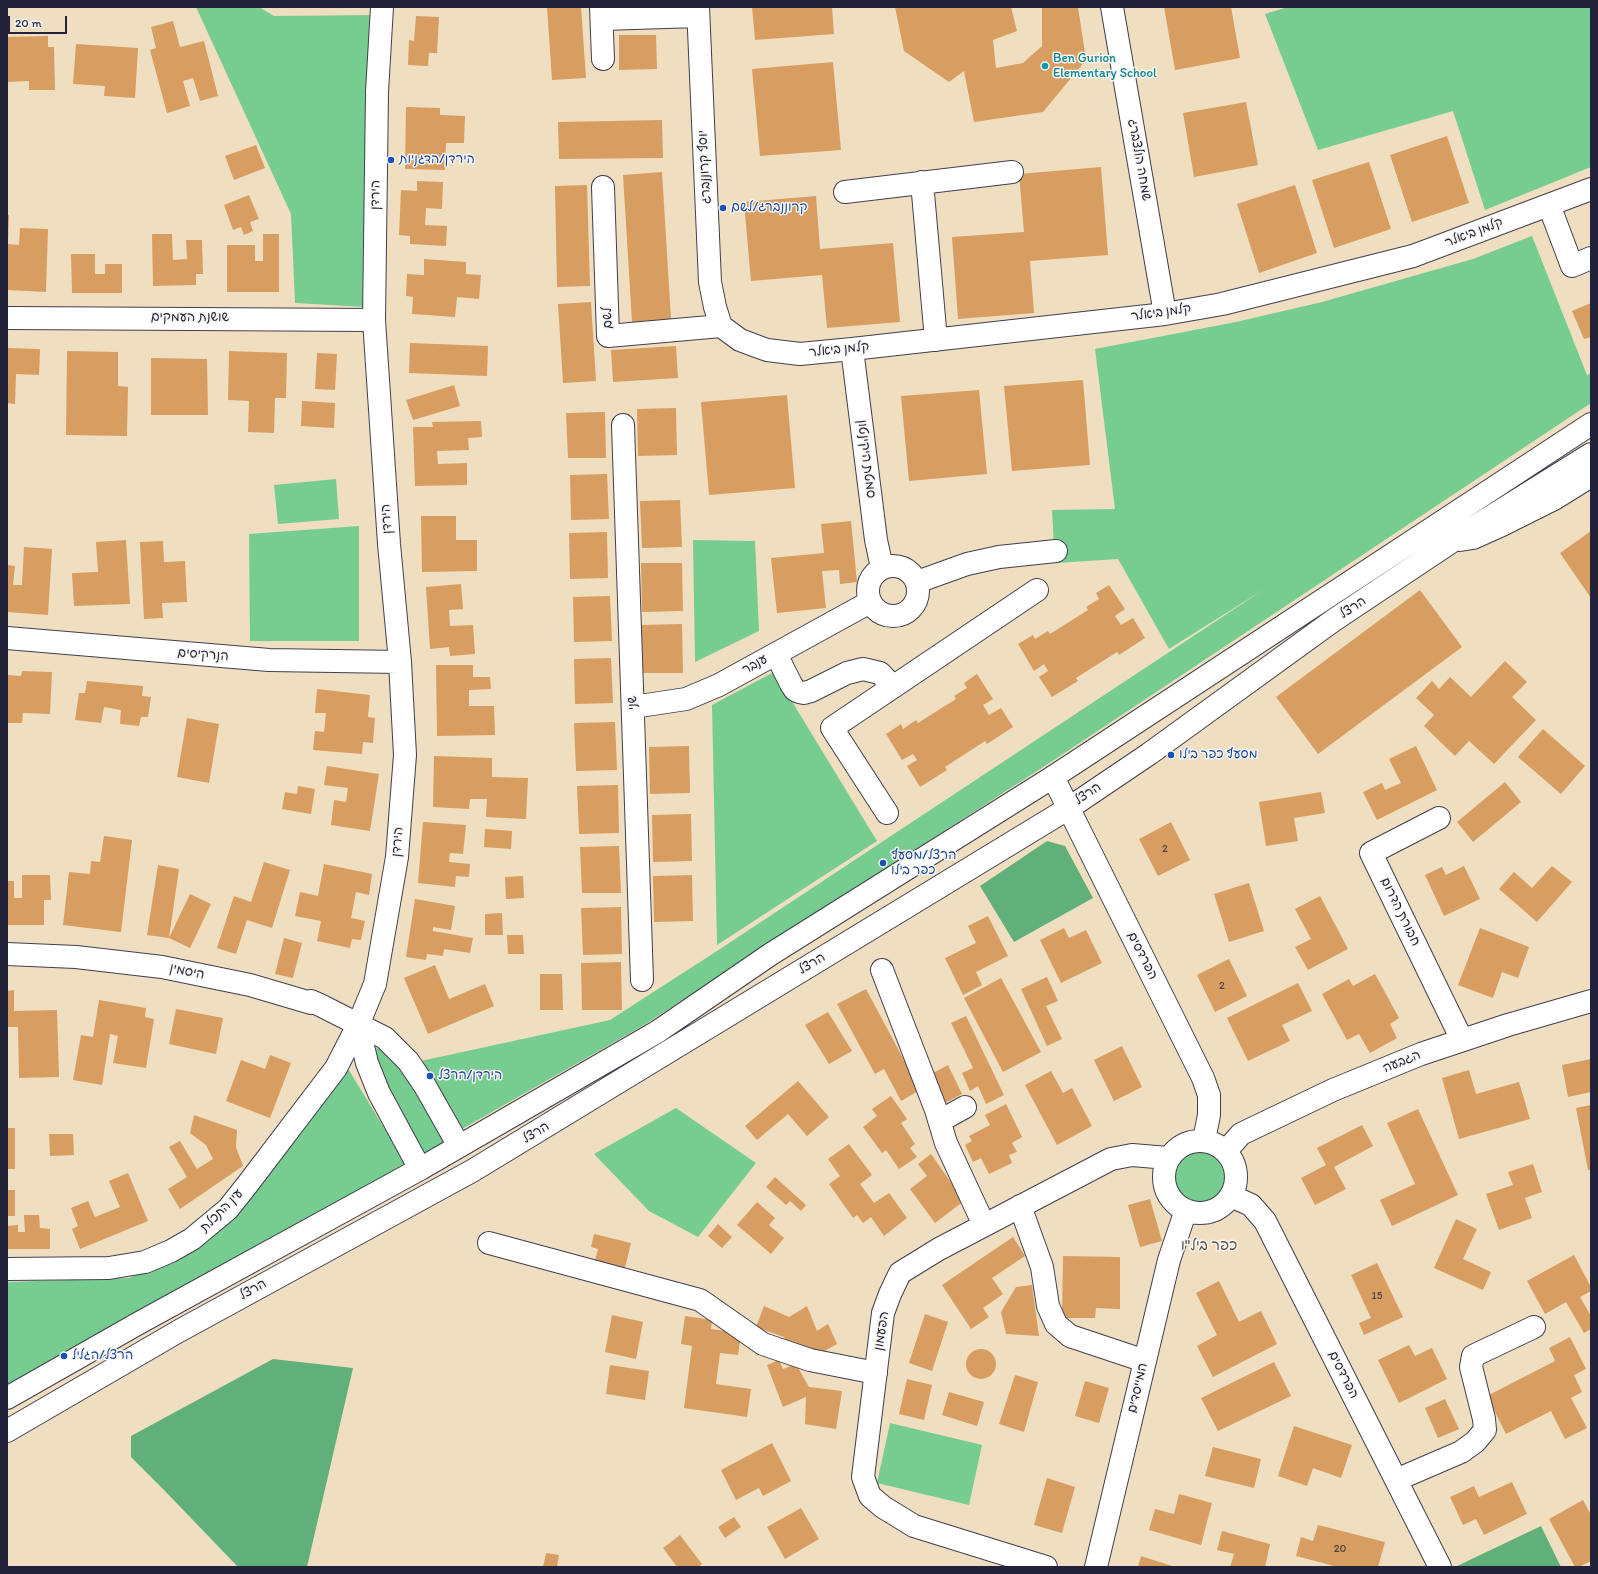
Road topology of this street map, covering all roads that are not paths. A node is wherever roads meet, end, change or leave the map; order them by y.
1 (382, 7) edge
2 (1112, 7) edge
3 (698, 11) edge
4 (601, 13) edge
5 (603, 59) dead end
6 (1012, 172) dead end
7 (922, 182) junction
8 (603, 187) dead end
9 (1591, 188) edge
10 (845, 192) dead end
11 (1549, 204) junction
12 (1591, 258) edge
13 (1165, 314) junction
14 (7, 318) edge
15 (374, 320) junction
16 (721, 326) junction
17 (936, 340) junction
18 (852, 349) junction
19 (1591, 424) edge
20 (623, 425) dead end
21 (1591, 454) edge
22 (1591, 476) edge
23 (1451, 542) junction
24 (1056, 551) dead end
25 (882, 568) junction
26 (917, 582) junction
27 (1037, 590) dead end
28 (870, 602) junction
29 (7, 638) edge
30 (776, 654) junction
31 (400, 662) junction
32 (894, 686) junction
33 (633, 707) junction
34 (1053, 777) junction
35 (1069, 808) junction
36 (887, 813) dead end
37 (1439, 818) dead end
38 (7, 954) edge
39 (882, 970) dead end
40 (642, 980) dead end
41 (1591, 1002) edge
42 (358, 1025) junction
43 (1462, 1040) junction
44 (965, 1107) dead end
45 (940, 1121) junction
46 (1204, 1140) junction
47 (459, 1146) junction
48 (1226, 1151) junction
49 (1168, 1158) junction
50 (420, 1168) junction
51 (1231, 1196) junction
52 (1020, 1206) junction
53 (1186, 1210) junction
54 (984, 1225) junction
55 (489, 1243) dead end
56 (7, 1269) edge
57 (1534, 1327) dead end
58 (1145, 1361) junction
59 (876, 1373) junction
60 (7, 1398) edge
61 (7, 1431) edge
62 (1396, 1480) junction
63 (1046, 1567) edge
64 (1096, 1567) edge
65 (1440, 1567) edge

1 - 15 street, הירדן
2 - 13 street, שמחה הולצברג
3 - 4 street
3 - 16 street, יוסף קרוננברג
4 - 5 street
6 - 7 street
7 - 10 street
7 - 17 street
8 - 16 street, לשם
9 - 11 street, קלמן ביאלר
11 - 12 street
11 - 13 street, קלמן ביאלר
13 - 17 street, קלמן ביאלר
14 - 15 street, שושנת העמקים
15 - 31 street, הירדן
16 - 18 street, קלמן ביאלר
17 - 18 street, קלמן ביאלר
18 - 25 street, סמטת היקינטון
19 - 34 street, הרצל
20 - 33 street, שני
21 - 23 street, הרצל
22 - 23 street
23 - 35 street, הרצל
24 - 26 street
25 - 26 street
25 - 28 street
26 - 28 street
27 - 32 street
28 - 30 street, ענבר
29 - 31 street, הנרקיסים
30 - 32 street
30 - 33 street, ענבר
31 - 42 street, הירדן
32 - 36 street
33 - 40 street, שני
34 - 35 street, הפרדסים
34 - 47 street, הרצל
35 - 46 street, הפרדסים
35 - 61 street, הרצל
37 - 43 street, חבורת הדרום
38 - 42 street, היסמין
39 - 45 street
41 - 43 street, הגבעה
42 - 47 street, היסמין
42 - 50 street
42 - 56 street, עין התכלת
43 - 48 street, הגבעה
44 - 45 street
45 - 54 street
46 - 48 street
46 - 49 street
47 - 50 street, הרצל
48 - 51 street
49 - 52 street, הפעמון
49 - 53 street
50 - 60 street, הרצל
51 - 53 street
51 - 62 street, הפרדסים
52 - 54 street, הפעמון
52 - 58 street
53 - 58 street, המייסדים
54 - 59 street, הפעמון
55 - 59 street
57 - 62 street
58 - 64 street, המייסדים
59 - 63 street, הפעמון
62 - 65 street, הפרדסים

